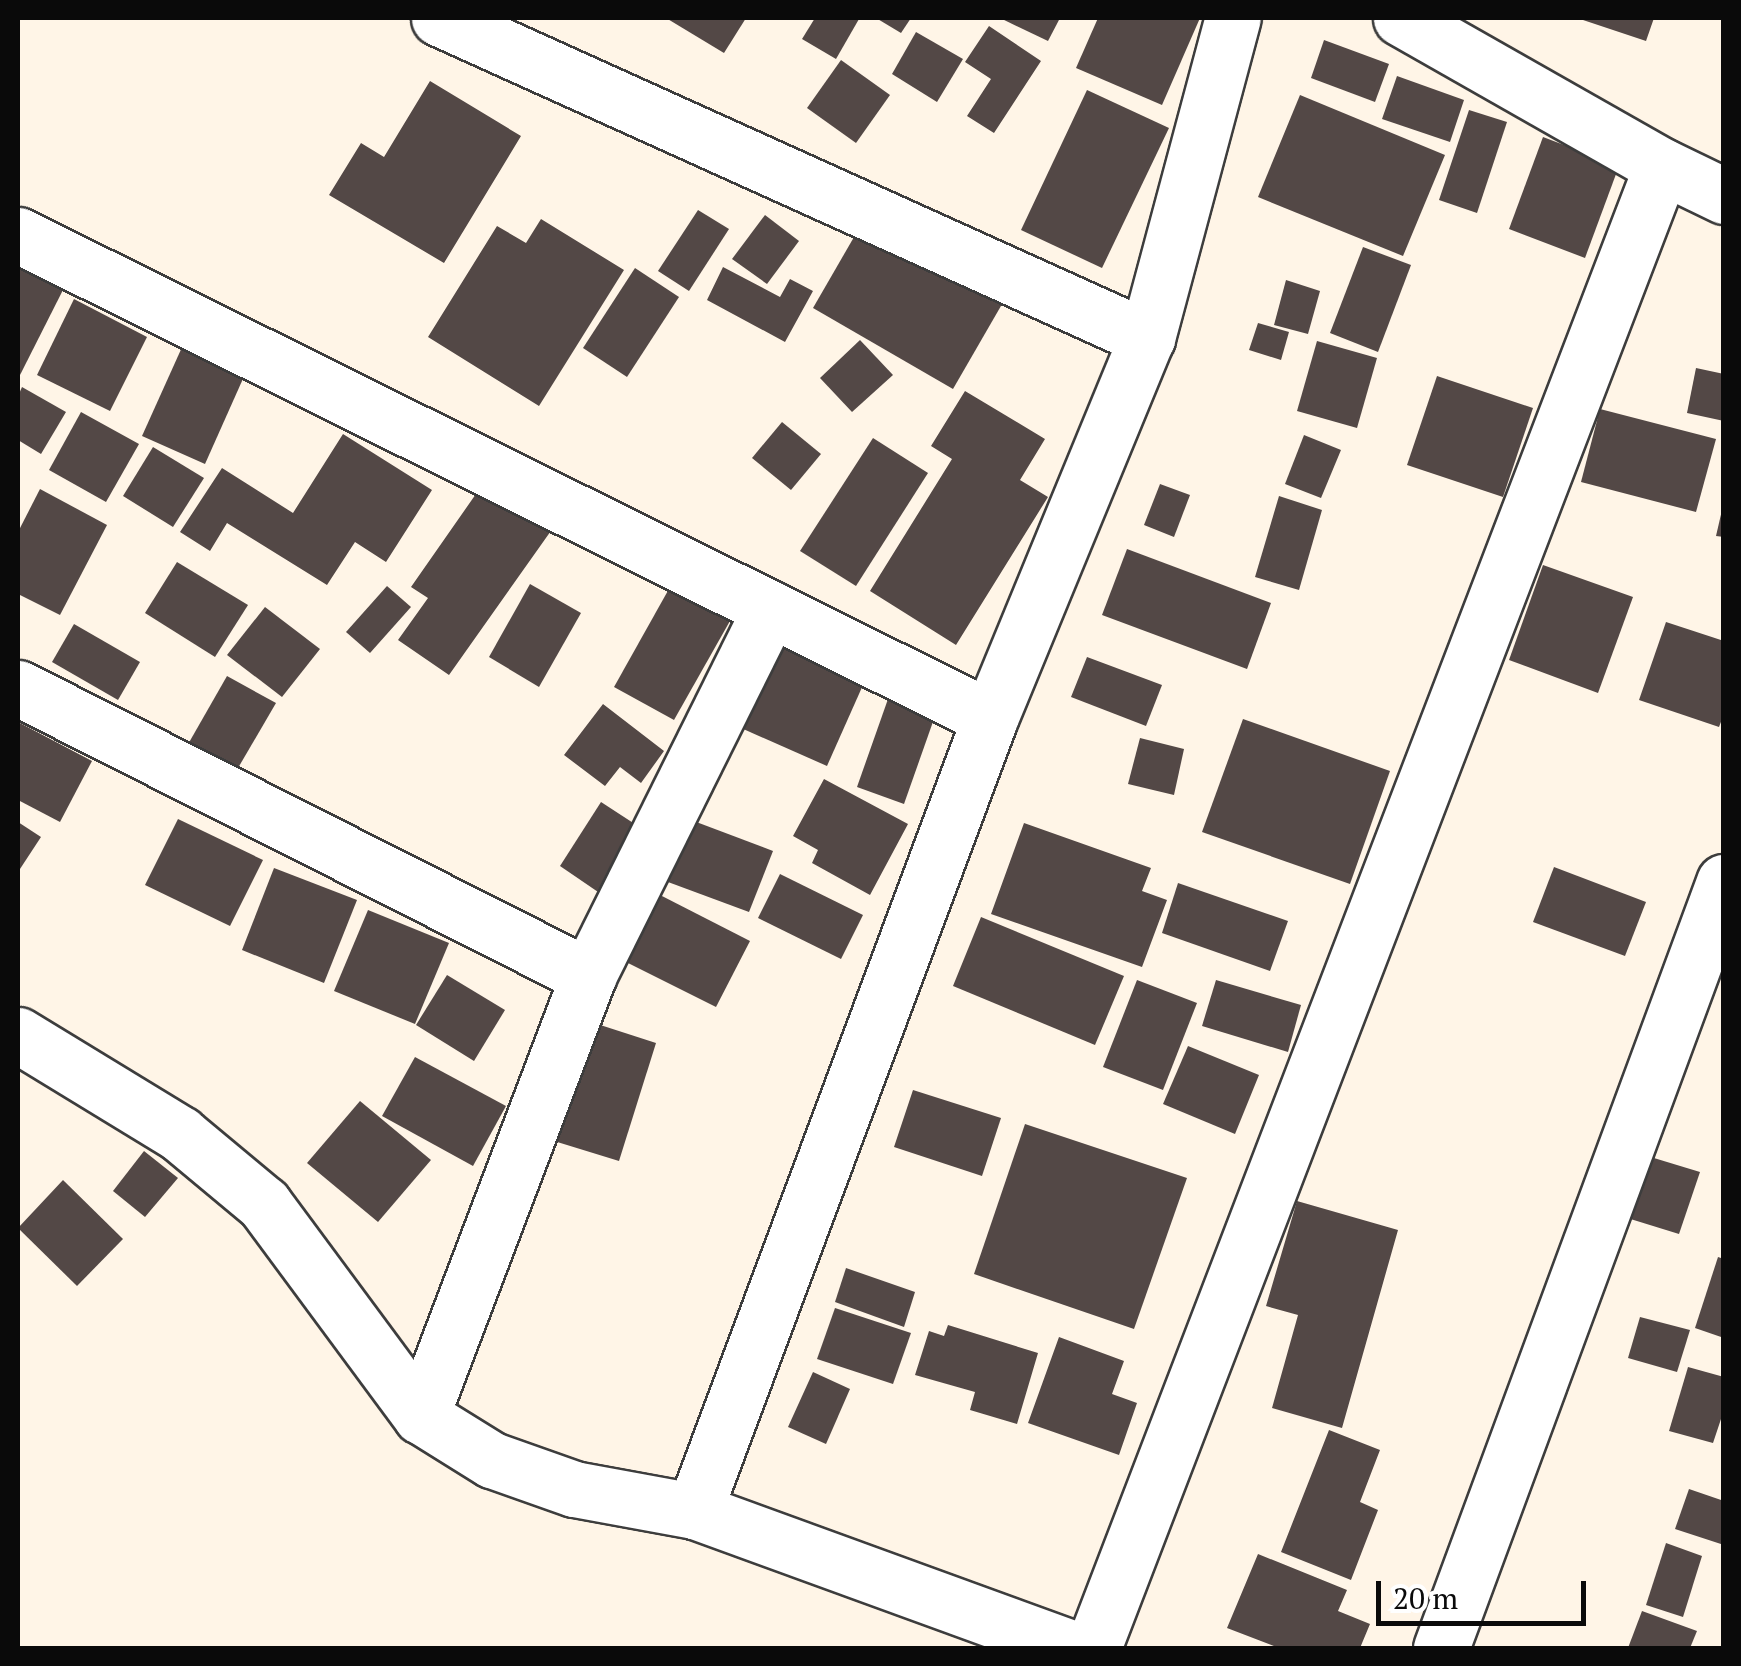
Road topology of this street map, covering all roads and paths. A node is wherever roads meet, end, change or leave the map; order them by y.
1 (439, 18) edge
2 (1234, 18) edge
3 (1400, 18) edge
4 (1662, 166) junction
5 (1724, 196) edge
6 (18, 235) edge
7 (1148, 338) junction
8 (770, 609) junction
9 (18, 688) edge
10 (990, 718) junction
11 (1724, 882) edge
12 (588, 976) junction
13 (18, 1036) edge
14 (421, 1416) junction
15 (694, 1512) junction
16 (1071, 1648) edge
17 (1093, 1648) edge
18 (1441, 1648) edge

1 - 7 street
2 - 7 street
3 - 4 street
4 - 5 street
4 - 17 street
6 - 8 street
7 - 10 street
8 - 10 street
8 - 12 street
9 - 12 street
10 - 15 street
11 - 18 street
12 - 14 street
13 - 14 street
14 - 15 street
15 - 16 street

